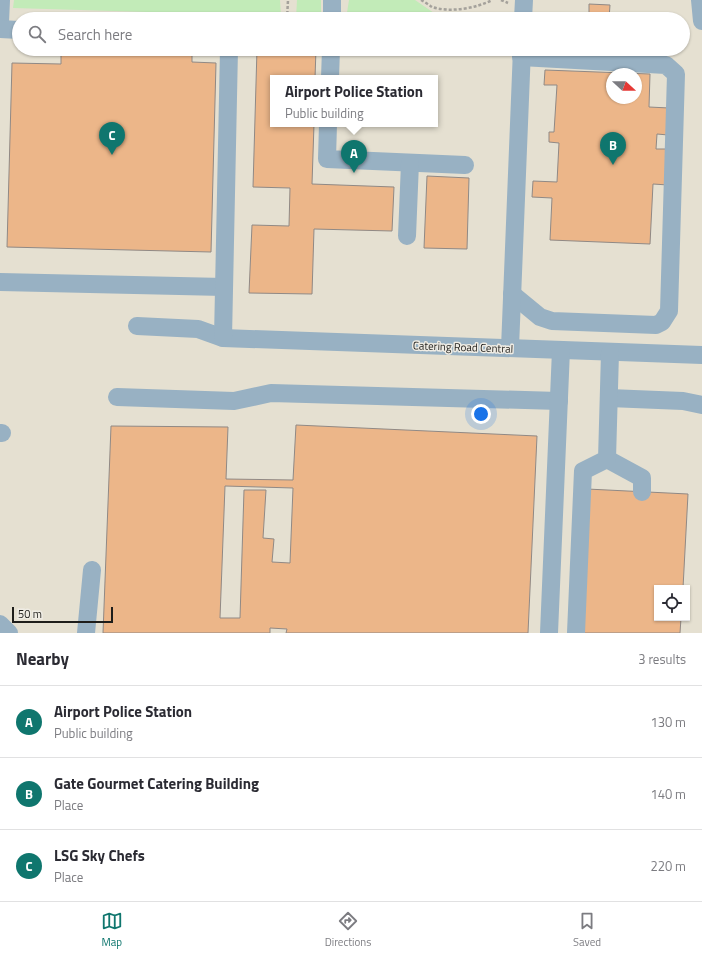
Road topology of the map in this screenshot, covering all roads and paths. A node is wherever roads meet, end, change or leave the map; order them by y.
1 (1, 0) edge
2 (288, 0) edge
3 (332, 0) edge
4 (421, 0) edge
5 (492, 0) edge
6 (524, 0) edge
7 (288, 12) edge
8 (332, 12) edge
9 (523, 12) edge
10 (0, 22) edge
11 (0, 29) edge
12 (12, 30) edge
13 (229, 56) edge
14 (331, 56) edge
15 (522, 56) edge
16 (558, 56) edge
17 (330, 73) edge
18 (328, 127) edge
19 (410, 163) junction
20 (465, 165) dead end
21 (407, 236) dead end
22 (0, 282) edge
23 (224, 287) junction
24 (512, 294) junction
25 (137, 326) dead end
26 (223, 338) junction
27 (510, 348) junction
28 (561, 350) junction
29 (610, 352) junction
30 (702, 355) edge
31 (117, 397) dead end
32 (609, 398) junction
33 (559, 401) junction
34 (702, 405) edge
35 (606, 459) junction
36 (642, 492) dead end
37 (92, 570) dead end
38 (0, 624) edge
39 (9, 633) edge
40 (86, 633) edge
41 (549, 633) edge
42 (576, 633) edge

1 - 10 street
2 - 7 path
3 - 8 street
4 - 5 path
6 - 9 street
11 - 12 street
13 - 23 street
14 - 17 street
15 - 24 street
16 - 24 street
18 - 19 street
19 - 20 street
19 - 21 street
22 - 23 street
23 - 26 street
24 - 27 street
25 - 26 street, Catering Road Central
26 - 27 street, Catering Road Central
27 - 28 street, Catering Road Central
28 - 29 street, Catering Road Central
28 - 33 street
29 - 30 street, Catering Road Central
29 - 32 street
31 - 33 street
32 - 34 street
32 - 35 street
33 - 41 street
35 - 36 street
35 - 42 street
37 - 40 street
38 - 39 street

